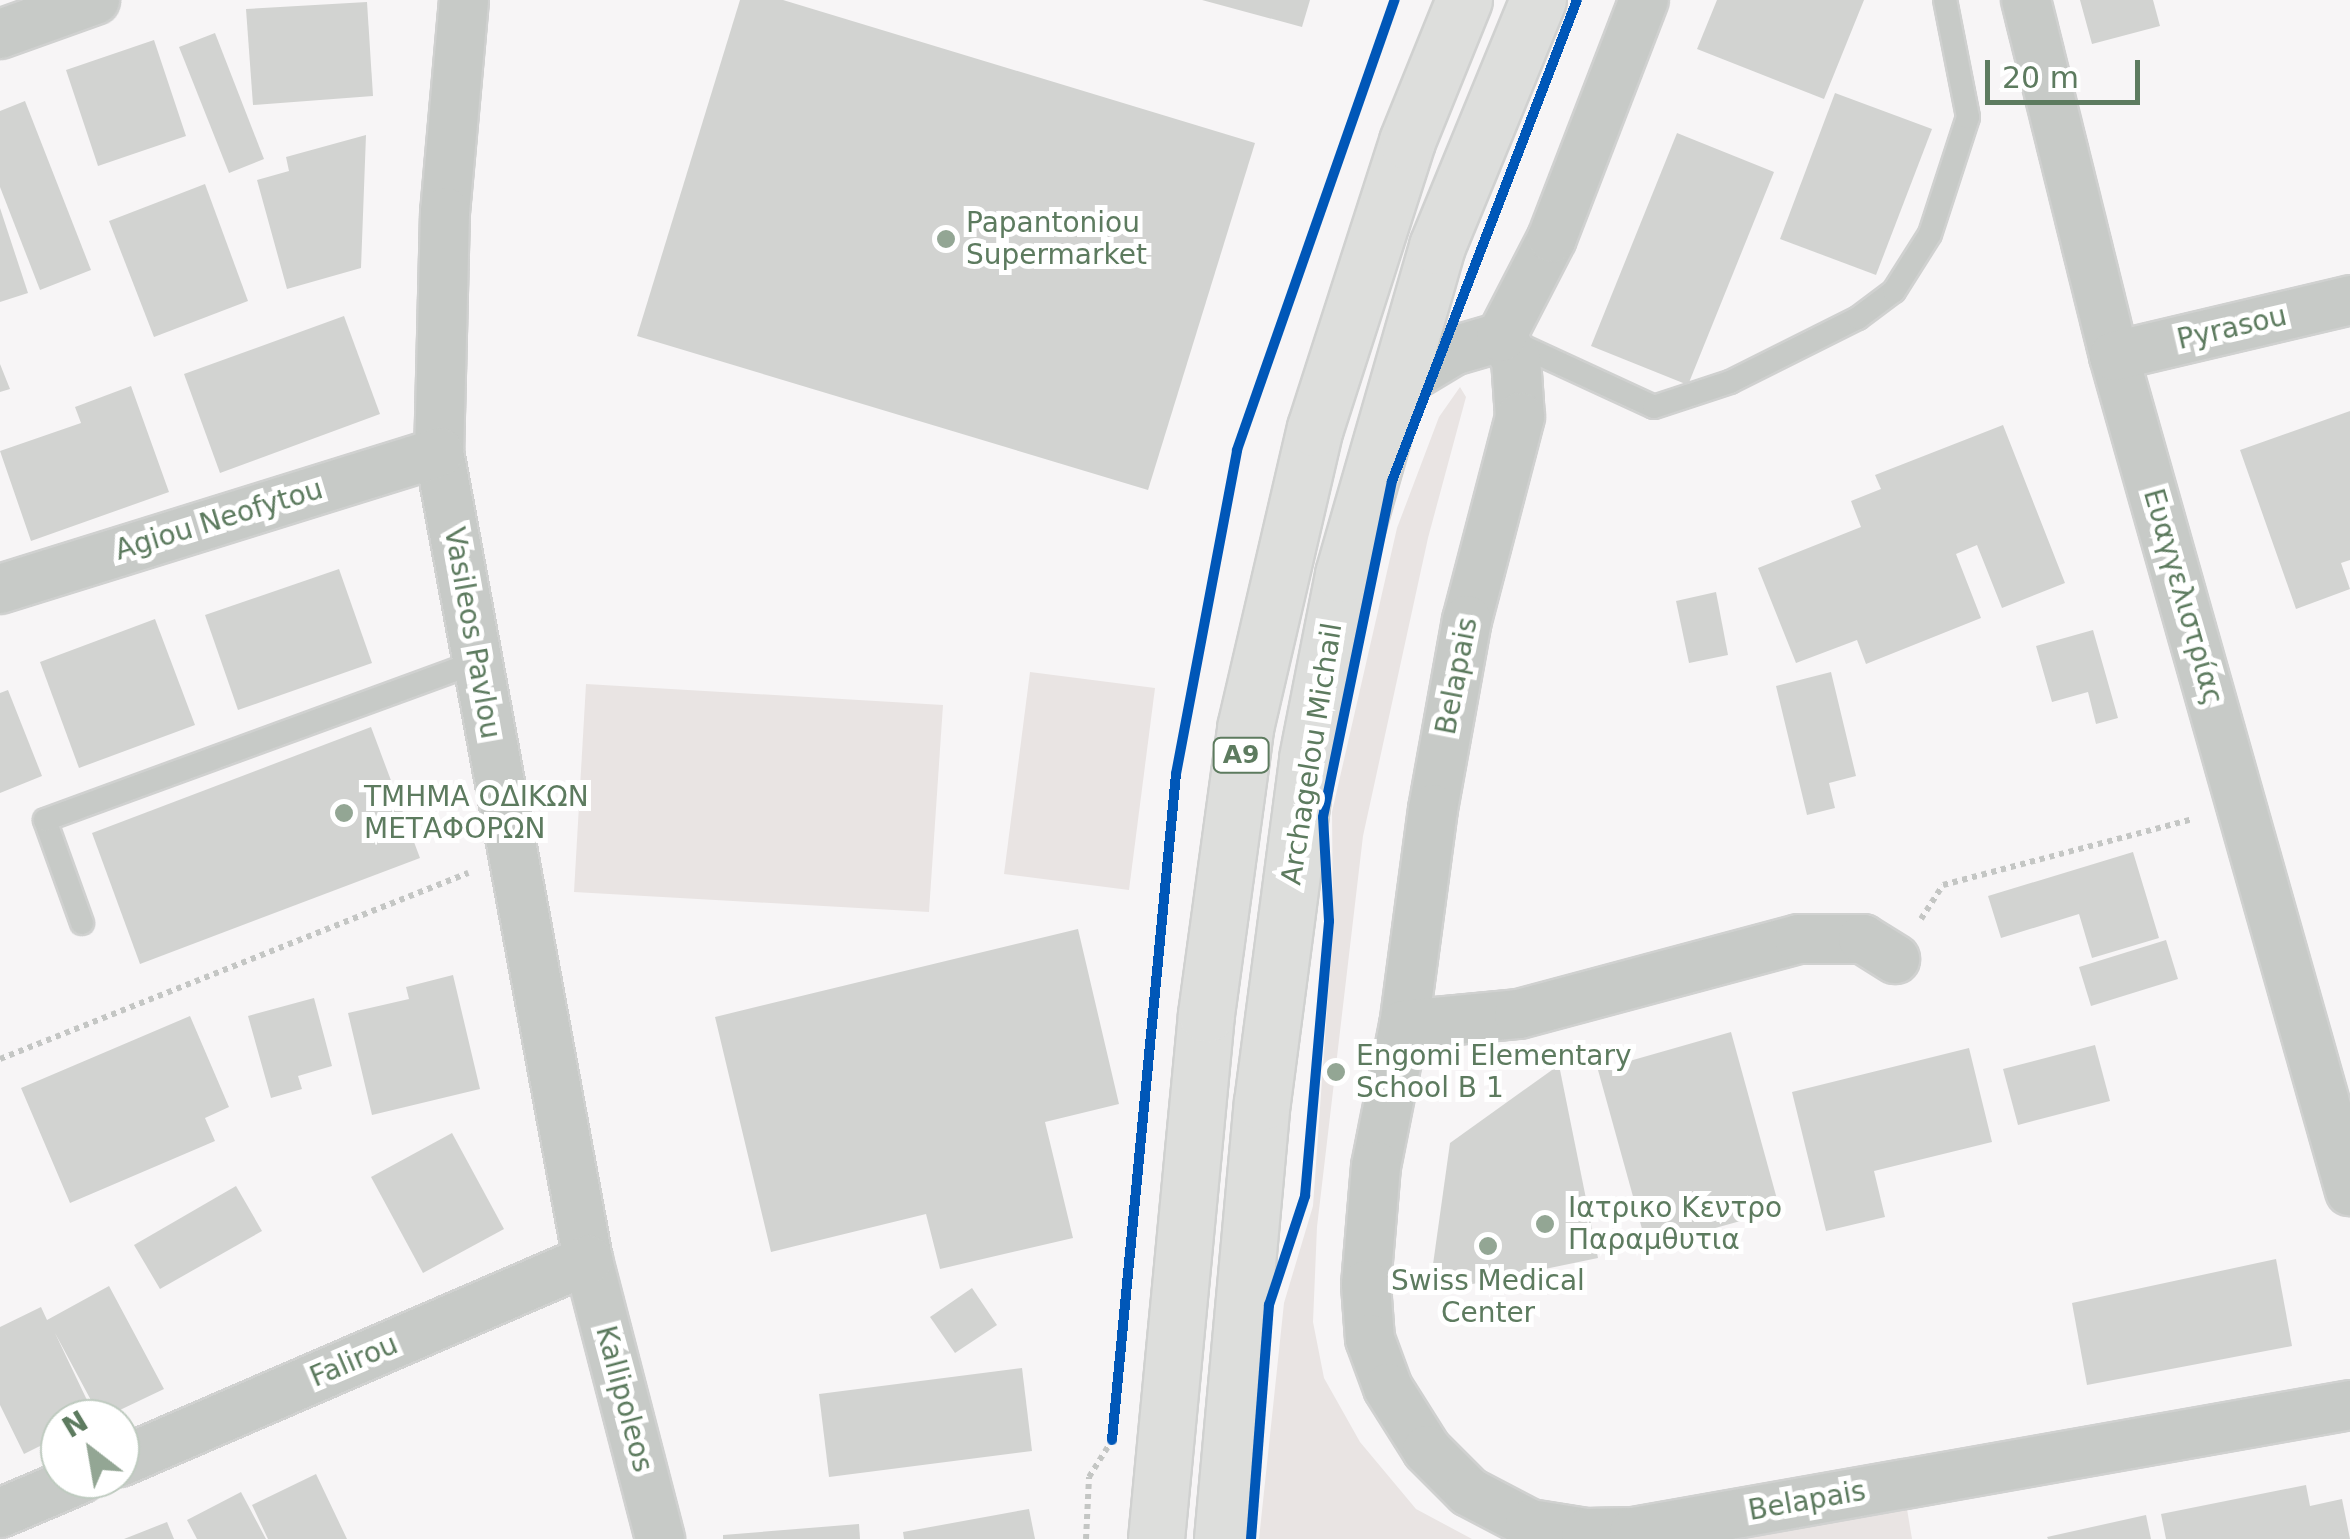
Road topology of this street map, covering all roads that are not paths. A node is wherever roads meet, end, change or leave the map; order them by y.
1 (95, 0) edge
2 (464, 0) edge
3 (1435, 0) edge
4 (1464, 0) edge
5 (1538, 0) edge
6 (1644, 0) edge
7 (1945, 0) edge
8 (2026, 0) edge
9 (0, 34) edge
10 (1435, 66) junction
11 (2350, 300) edge
12 (1501, 337) junction
13 (2114, 356) junction
14 (1395, 386) junction
15 (438, 452) junction
16 (0, 589) edge
17 (477, 662) junction
18 (82, 923) dead end
19 (1895, 959) road end
20 (1404, 1025) junction
21 (2350, 1191) edge
22 (588, 1260) junction
23 (2350, 1404) edge
24 (140, 1453) edge
25 (40, 1496) edge
26 (0, 1514) edge
27 (660, 1539) edge
28 (1156, 1539) edge
29 (1222, 1539) edge

1 - 9 street
2 - 15 street, Vasileos Pavlou
3 - 10 street
4 - 10 main road, A9
5 - 14 main road, Archagelou Michail / A9
6 - 12 street
7 - 12 lane
8 - 13 street, Ευαγγελιστρίας
10 - 28 main road, A9
11 - 13 street, Pyrasou
12 - 14 street
12 - 20 street, Belapais
13 - 21 street, Ευαγγελιστρίας
14 - 29 main road, Archagelou Michail / A9
15 - 16 street, Agiou Neofytou
15 - 17 street, Vasileos Pavlou
17 - 18 lane
17 - 22 street, Vasileos Pavlou
19 - 20 street
20 - 23 street, Belapais
22 - 24 street, Falirou
22 - 27 street, Kallipoleos
25 - 26 street

